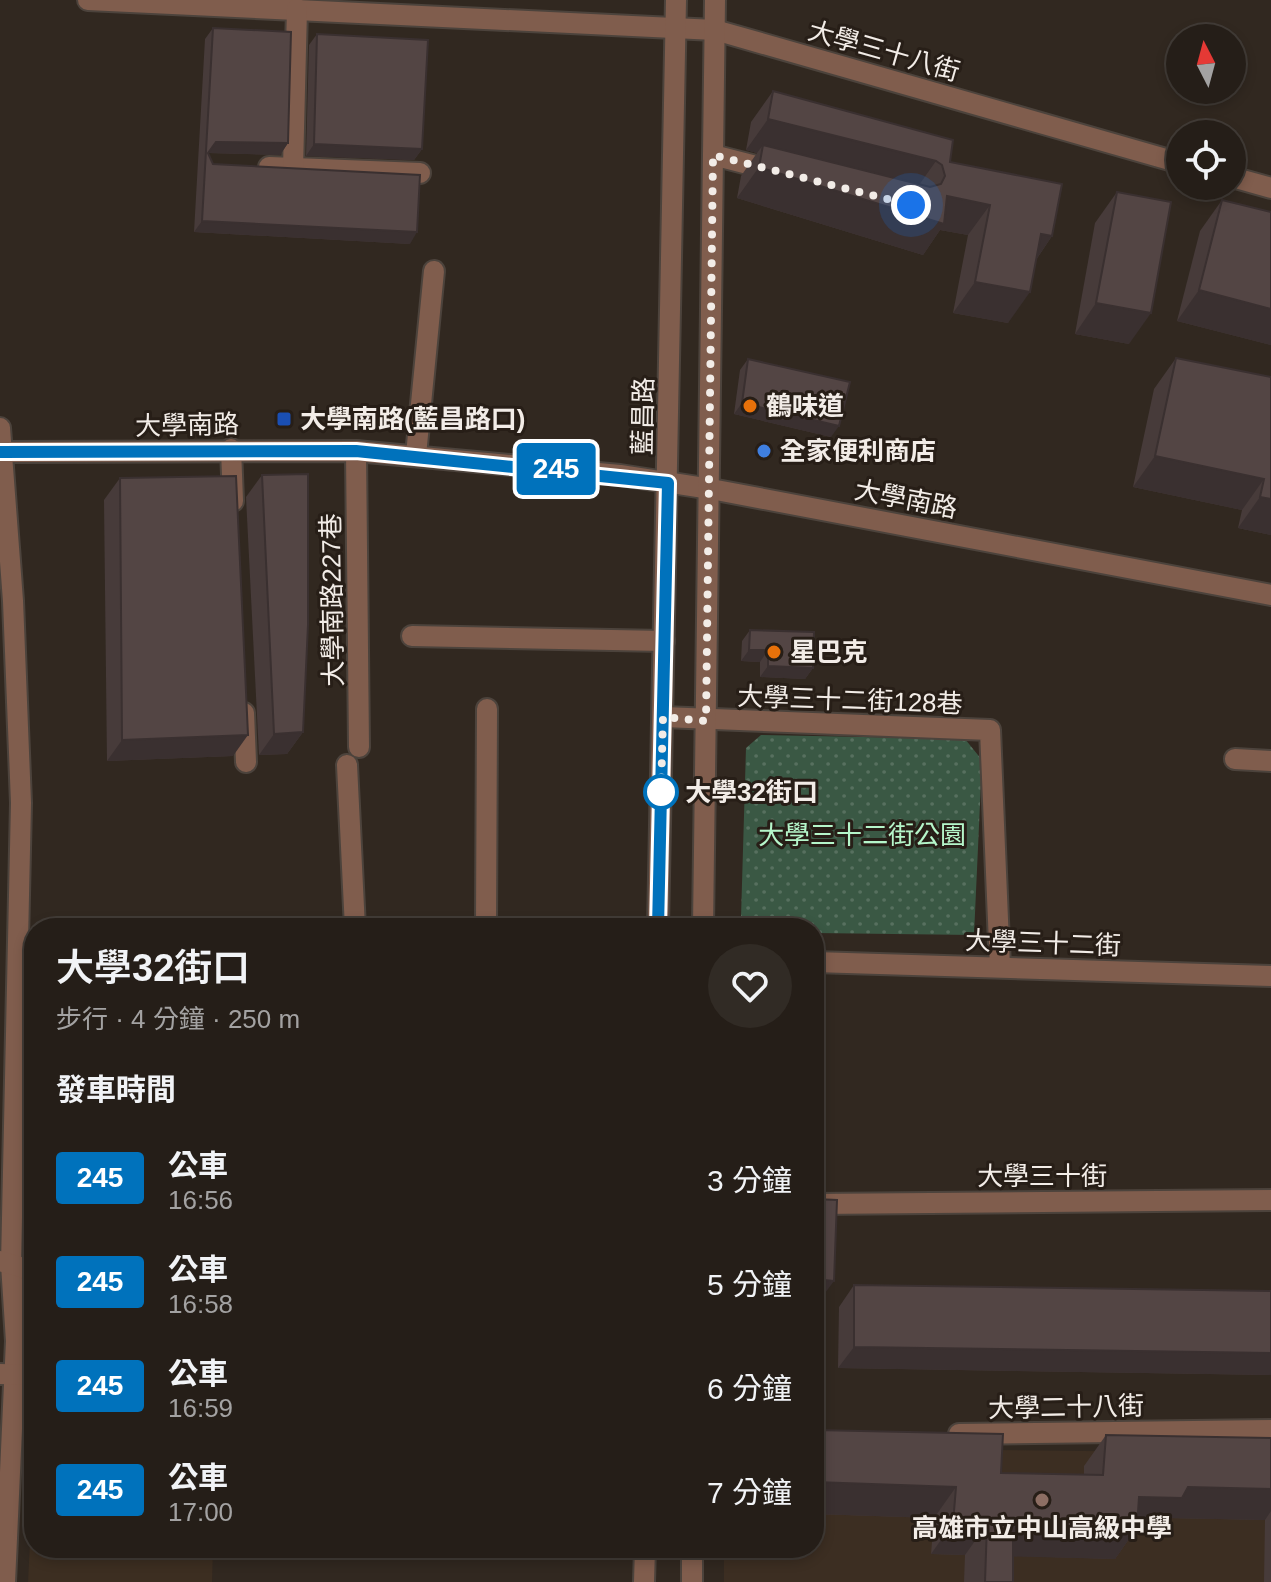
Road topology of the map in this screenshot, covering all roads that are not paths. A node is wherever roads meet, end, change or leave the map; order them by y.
1 (88, 0) edge
2 (676, 0) edge
3 (715, 0) edge
4 (297, 9) junction
5 (675, 26) junction
6 (715, 30) junction
7 (713, 155) junction
8 (1166, 159) edge
9 (245, 166) edge
10 (293, 168) junction
11 (420, 173) edge
12 (789, 174) edge
13 (1246, 181) edge
14 (1271, 188) edge
15 (434, 271) dead end
16 (0, 428) edge
17 (231, 449) junction
18 (356, 451) junction
19 (1, 453) edge
20 (416, 455) junction
21 (668, 483) junction
22 (711, 489) junction
23 (235, 527) edge
24 (1271, 595) edge
25 (412, 636) dead end
26 (664, 641) junction
27 (8, 691) edge
28 (243, 700) edge
29 (487, 709) dead end
30 (663, 717) junction
31 (706, 721) junction
32 (359, 747) dead end
33 (1235, 759) dead end
34 (1271, 761) edge
35 (246, 762) dead end
36 (347, 765) dead end
37 (21, 803) junction
38 (0, 804) edge
39 (355, 918) edge
40 (486, 918) edge
41 (658, 918) edge
42 (703, 918) edge
43 (824, 962) edge
44 (1000, 967) junction
45 (18, 973) edge
46 (1271, 976) edge
47 (8, 1127) edge
48 (1271, 1200) edge
49 (824, 1204) edge
50 (6, 1262) edge
51 (16, 1374) edge
52 (1271, 1430) edge
53 (940, 1434) edge
54 (645, 1558) edge
55 (692, 1558) edge
56 (5, 1582) edge
57 (644, 1582) edge
58 (692, 1582) edge

1 - 4 street, 大學三十八街
2 - 5 street, 藍昌路
3 - 6 street
4 - 5 street, 大學三十八街
4 - 10 street
5 - 6 street, 大學三十八街
5 - 21 street, 藍昌路
6 - 7 street
6 - 8 street, 大學三十八街
7 - 12 street
7 - 22 street
9 - 10 street
10 - 11 street
13 - 14 street
15 - 20 street
16 - 19 street
17 - 18 street, 大學南路
17 - 19 street, 大學南路
17 - 23 street
18 - 20 street, 大學南路
18 - 32 street, 大學南路227巷
19 - 27 street
20 - 21 street, 大學南路
21 - 22 street, 大學南路
21 - 26 street, 藍昌路
22 - 24 street, 大學南路
22 - 31 street
25 - 26 street
26 - 30 street, 藍昌路
27 - 37 street
28 - 35 street
29 - 40 street
30 - 31 street, 大學三十二街128巷
30 - 41 street, 藍昌路
31 - 42 street
31 - 44 street, 大學三十二街128巷
33 - 34 street
36 - 39 street
37 - 38 street
37 - 45 street
43 - 44 street, 大學三十二街
44 - 46 street, 大學三十二街
45 - 47 street
47 - 50 street
48 - 49 street, 大學三十街
50 - 51 street
51 - 56 street
52 - 53 street, 大學二十八街
54 - 57 street
55 - 58 street

